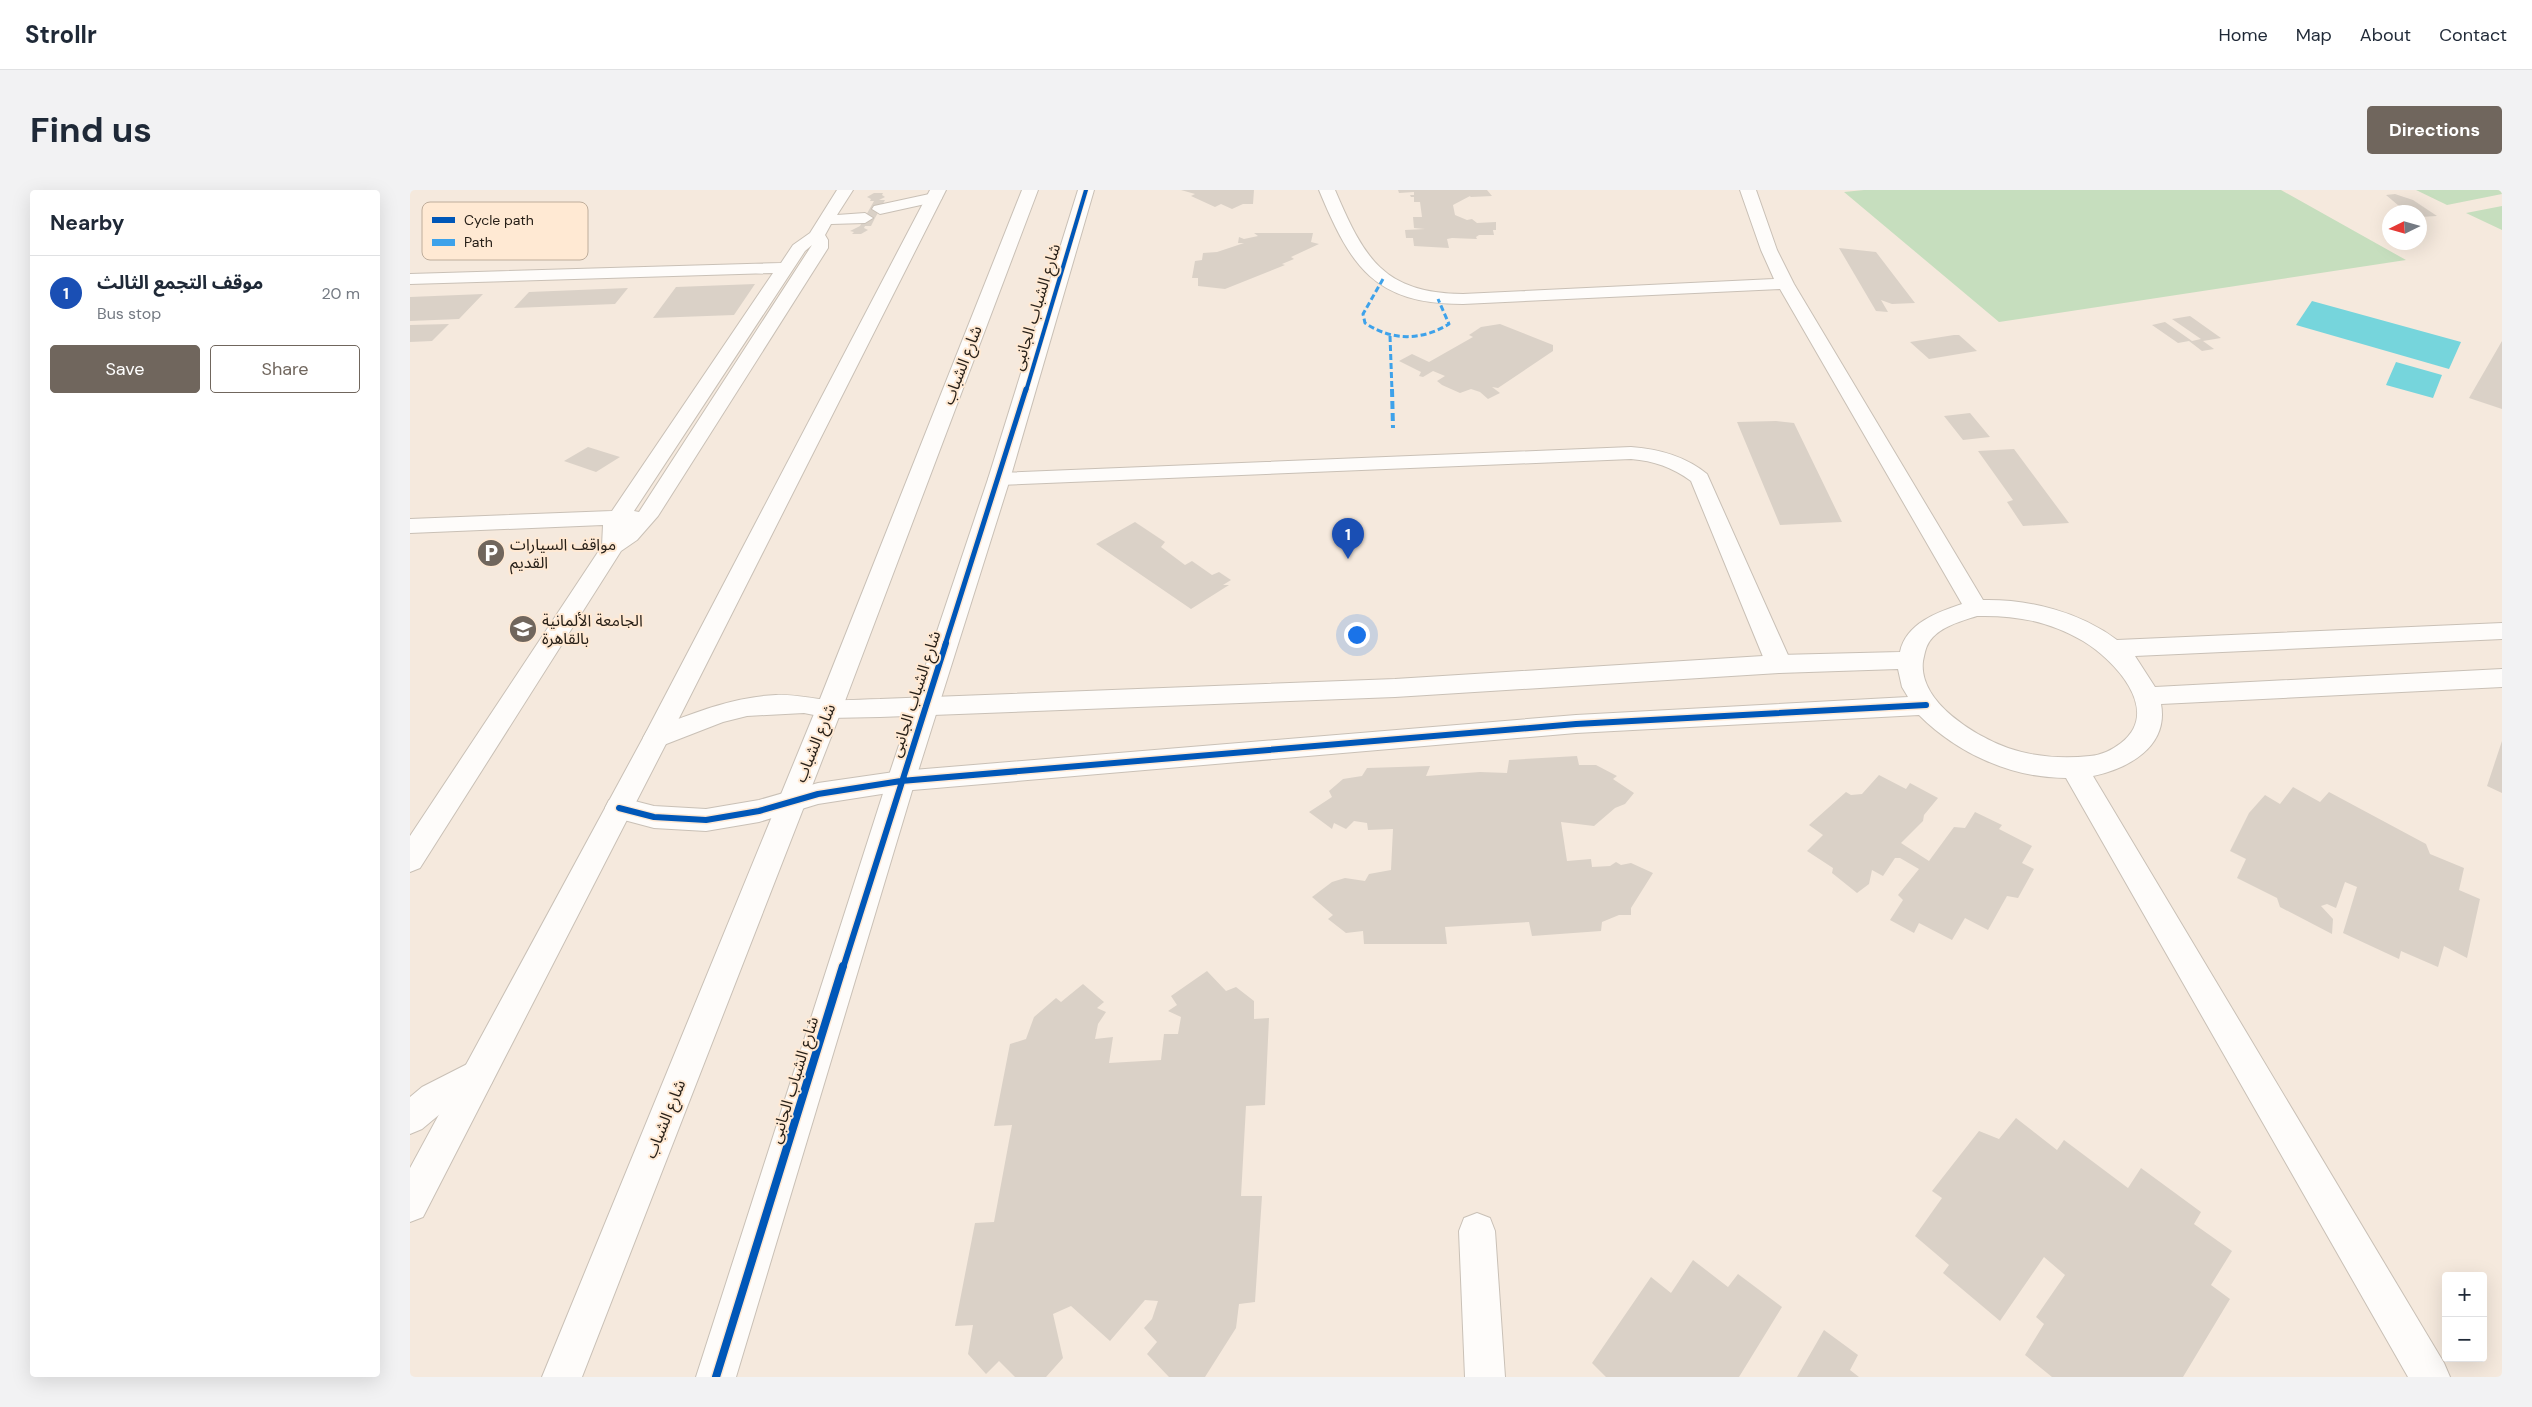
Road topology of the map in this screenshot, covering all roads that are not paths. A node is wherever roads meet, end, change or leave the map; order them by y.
1 (845, 190) edge
2 (1030, 190) edge
3 (1086, 190) edge
4 (1327, 190) edge
5 (1748, 190) edge
6 (936, 194) edge
7 (872, 214) junction
8 (824, 222) junction
9 (921, 224) junction
10 (785, 268) junction
11 (410, 279) edge
12 (1785, 284) junction
13 (999, 479) junction
14 (648, 516) junction
15 (618, 518) junction
16 (410, 526) edge
17 (613, 546) junction
18 (1976, 608) junction
19 (2502, 631) edge
20 (2112, 649) junction
21 (1910, 660) junction
22 (1779, 664) junction
23 (2502, 678) edge
24 (2148, 696) junction
25 (1926, 705) junction
26 (925, 706) junction
27 (829, 709) junction
28 (656, 738) junction
29 (2074, 768) junction
30 (901, 780) junction
31 (791, 800) junction
32 (619, 808) junction
33 (410, 860) edge
34 (479, 1073) junction
35 (410, 1118) edge
36 (410, 1204) edge
37 (1478, 1231) dead end
38 (562, 1377) edge
39 (716, 1377) edge
40 (1485, 1377) edge
41 (2430, 1377) edge

1 - 8 street
2 - 27 street, شارع الشباب
3 - 13 street, شارع الشباب الجانبى
4 - 12 street
5 - 12 street
6 - 7 street
6 - 9 street
7 - 8 street
7 - 9 street
8 - 10 street
8 - 14 street
9 - 28 street
10 - 11 street
10 - 15 street
12 - 18 street
13 - 22 street
13 - 26 street, شارع الشباب الجانبى
14 - 15 street
14 - 17 street
15 - 16 street
15 - 17 street
17 - 33 street
18 - 20 street
18 - 21 street
19 - 20 street
20 - 24 street
21 - 22 street
21 - 25 street
22 - 26 street
23 - 24 street
24 - 29 street
25 - 29 street
25 - 30 street
26 - 27 street
26 - 30 street, شارع الشباب الجانبى
27 - 28 street
27 - 31 street, شارع الشباب
28 - 32 street
29 - 41 street
30 - 31 street
30 - 39 street, شارع الشباب الجانبى
31 - 32 street
31 - 38 street, شارع الشباب
32 - 34 street
34 - 35 street
34 - 36 street
37 - 40 street

